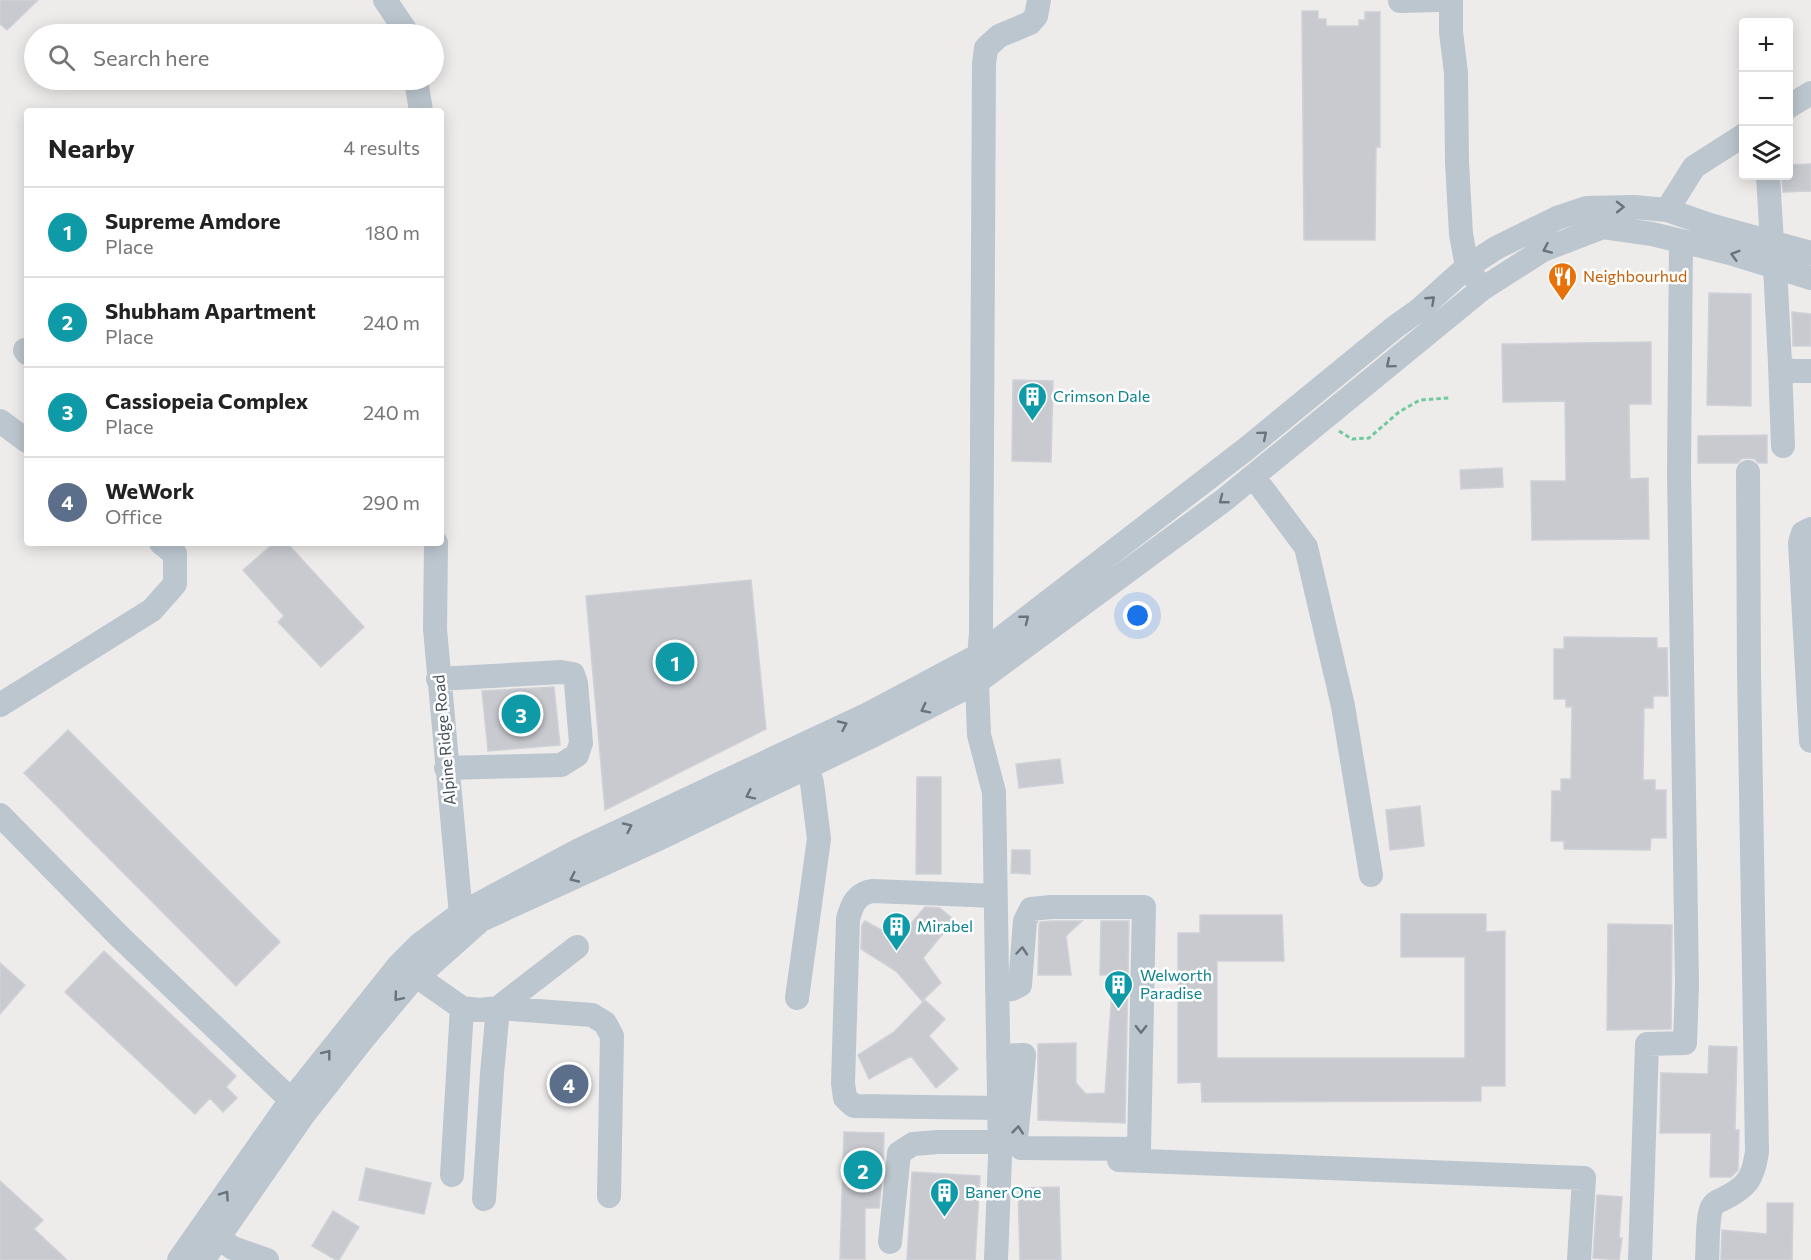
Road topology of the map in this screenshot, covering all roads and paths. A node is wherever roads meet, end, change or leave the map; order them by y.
1 (385, 0) edge
2 (1038, 0) edge
3 (1438, 0) edge
4 (1451, 0) edge
5 (1400, 1) edge
6 (401, 24) edge
7 (418, 90) edge
8 (1811, 93) edge
9 (1793, 104) edge
10 (421, 108) edge
11 (1739, 138) edge
12 (1768, 180) edge
13 (1667, 210) junction
14 (1682, 242) junction
15 (1811, 253) edge
16 (1773, 255) junction
17 (1467, 267) junction
18 (1811, 278) edge
19 (1482, 289) junction
20 (1780, 364) junction
21 (1811, 371) edge
22 (1449, 398) dead end
23 (1323, 420) junction
24 (0, 421) edge
25 (24, 439) edge
26 (1783, 447) dead end
27 (1749, 472) dead end
28 (1253, 476) junction
29 (1811, 529) edge
30 (165, 546) edge
31 (436, 546) edge
32 (979, 655) junction
33 (1809, 668) edge
34 (438, 679) junction
35 (977, 682) junction
36 (0, 705) edge
37 (1811, 741) edge
38 (805, 756) junction
39 (446, 768) junction
40 (0, 815) edge
41 (1371, 875) dead end
42 (995, 896) junction
43 (461, 925) junction
44 (577, 947) dead end
45 (408, 971) junction
46 (997, 991) junction
47 (797, 998) dead end
48 (462, 1008) junction
49 (498, 1008) junction
50 (998, 1056) junction
51 (291, 1101) junction
52 (999, 1108) junction
53 (1000, 1149) junction
54 (452, 1175) dead end
55 (609, 1196) dead end
56 (484, 1199) dead end
57 (210, 1233) junction
58 (890, 1242) dead end
59 (179, 1260) edge
60 (203, 1260) edge
61 (267, 1260) edge
62 (996, 1260) edge
63 (1580, 1260) edge
64 (1640, 1260) edge
65 (1707, 1260) edge

1 - 6 street
2 - 32 street
3 - 5 street
4 - 17 street
7 - 10 street
8 - 9 street
11 - 13 street
12 - 16 street
13 - 16 street
17 -> 13 street
16 -> 14 street
14 -> 19 street
14 - 64 street
15 - 16 street
16 - 18 street
16 - 20 street
17 - 19 street
32 -> 17 street
19 -> 23 street
20 - 21 street
20 - 26 street
22 - 23 path
23 - 28 street
24 - 25 street
27 - 65 street
28 -> 35 street
28 - 41 street
29 - 33 street
30 - 36 street
31 - 34 street, Alpine Ridge Road
32 - 35 street
38 -> 32 street
33 - 37 street
34 - 39 street, Alpine Ridge Road
34 - 39 street
35 -> 38 street
35 - 42 street
38 - 43 street
38 - 47 street
39 - 43 street, Alpine Ridge Road
40 - 51 street
42 - 46 street
42 - 52 street
43 - 45 street
44 - 49 street
45 - 48 street
51 -> 45 street
45 -> 57 street
46 - 50 street
46 -> 50 street
48 - 49 street
48 - 54 street
49 - 55 street
49 - 56 street
50 - 52 street
57 -> 51 street
52 - 53 street
53 - 58 street
53 - 62 street
53 - 63 street
57 - 59 street
57 - 60 street
57 - 61 street

